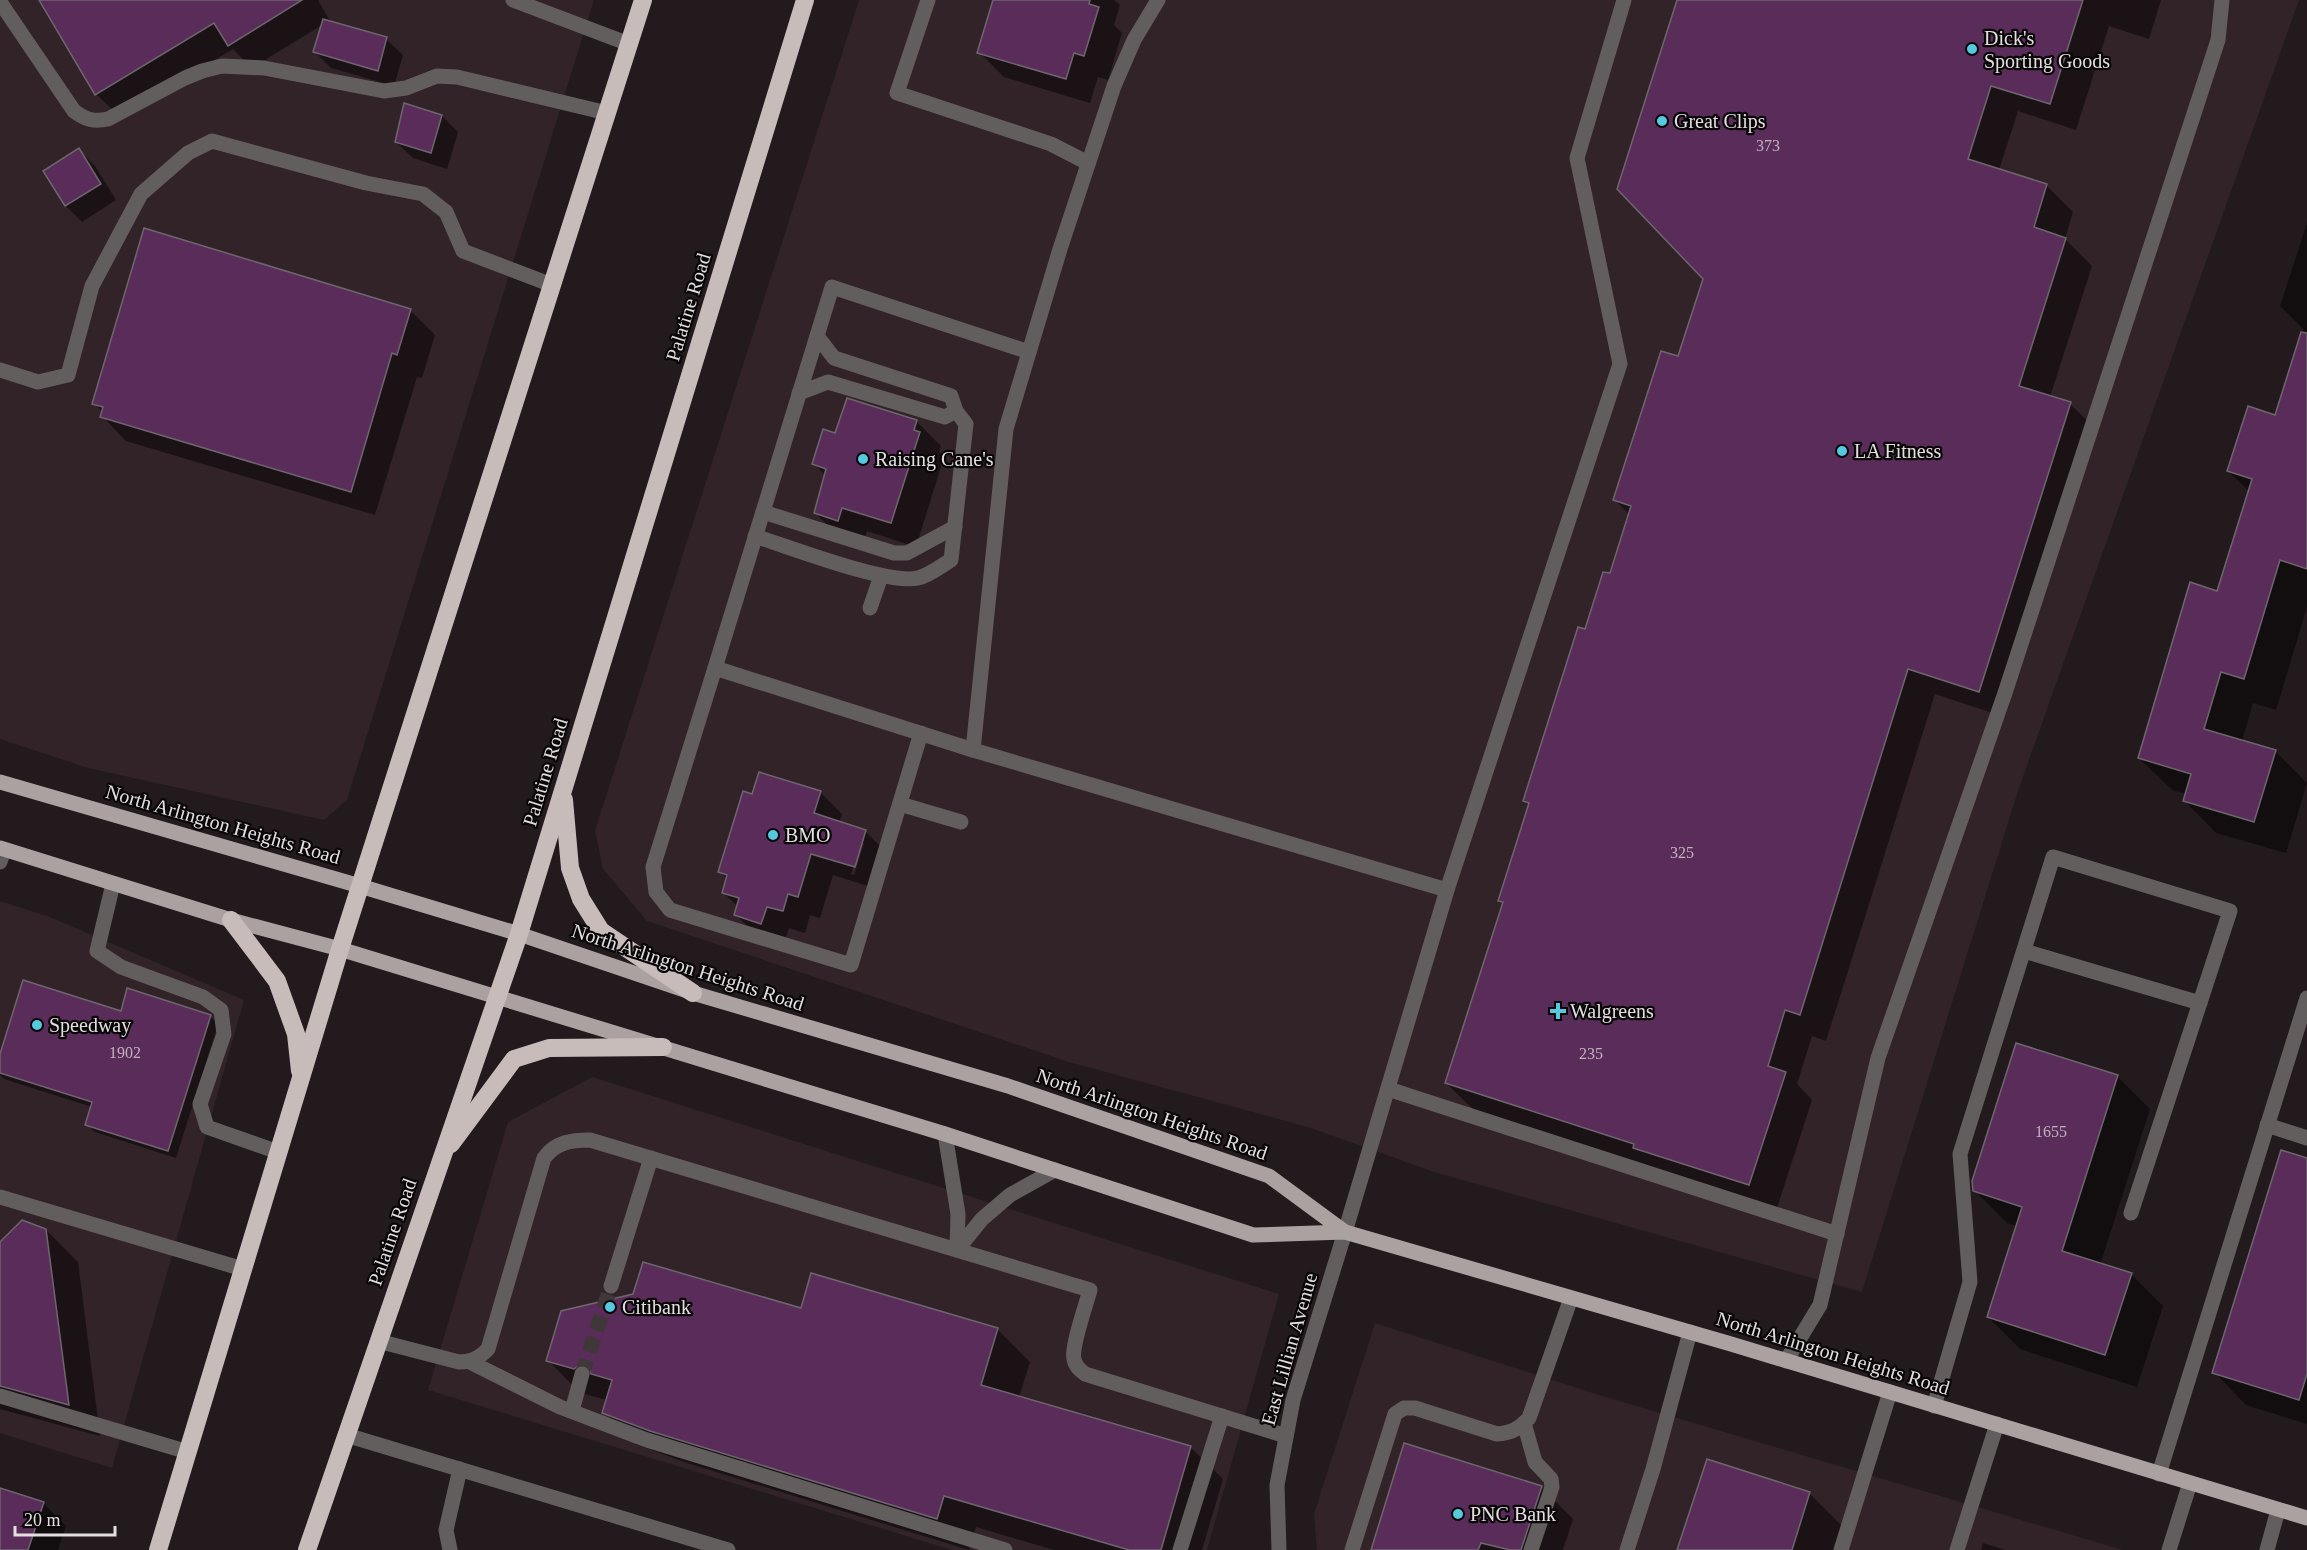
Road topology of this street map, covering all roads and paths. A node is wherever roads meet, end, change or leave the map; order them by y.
1 (513, 0) edge
2 (644, 0) edge
3 (805, 0) edge
4 (928, 0) edge
5 (1158, 0) edge
6 (1624, 0) edge
7 (2222, 0) edge
8 (4, 3) edge
9 (629, 44) junction
10 (607, 112) junction
11 (1088, 163) junction
12 (552, 285) junction
13 (817, 336) junction
14 (1029, 352) junction
15 (0, 370) edge
16 (799, 393) junction
17 (956, 411) junction
18 (763, 512) junction
19 (955, 527) junction
20 (755, 536) junction
21 (881, 576) junction
22 (870, 608) dead end
23 (715, 668) junction
24 (921, 733) junction
25 (974, 750) junction
26 (0, 782) edge
27 (563, 789) junction
28 (900, 804) junction
29 (961, 822) dead end
30 (1, 853) edge
31 (113, 884) junction
32 (360, 885) junction
33 (1447, 890) junction
34 (231, 920) junction
35 (519, 934) junction
36 (340, 949) junction
37 (2024, 951) junction
38 (693, 993) junction
39 (497, 998) junction
40 (2307, 998) edge
41 (2200, 1003) junction
42 (663, 1047) junction
43 (301, 1080) junction
44 (1388, 1089) junction
45 (2267, 1125) junction
46 (945, 1134) junction
47 (2307, 1138) edge
48 (278, 1152) junction
49 (441, 1158) junction
50 (651, 1158) junction
51 (1055, 1170) junction
52 (0, 1197) edge
53 (2131, 1214) dead end
54 (1345, 1232) junction
55 (1837, 1234) junction
56 (957, 1250) junction
57 (243, 1269) junction
58 (611, 1286) tunnel mouth
59 (1571, 1298) junction
60 (1690, 1332) junction
61 (378, 1341) junction
62 (1786, 1361) junction
63 (470, 1362) junction
64 (582, 1374) tunnel mouth
65 (1890, 1392) junction
66 (0, 1396) edge
67 (1934, 1406) junction
68 (572, 1411) junction
69 (1222, 1416) junction
70 (1524, 1423) junction
71 (1997, 1424) junction
72 (346, 1435) junction
73 (1286, 1436) junction
74 (188, 1452) junction
75 (460, 1469) junction
76 (2159, 1474) junction
77 (2190, 1483) junction
78 (2278, 1510) junction
79 (2307, 1518) edge
80 (699, 1546) edge
81 (158, 1550) edge
82 (307, 1550) edge
83 (450, 1550) edge
84 (728, 1550) edge
85 (1005, 1550) edge
86 (1180, 1550) edge
87 (1279, 1550) edge
88 (1352, 1550) edge
89 (1531, 1550) edge
90 (1628, 1550) edge
91 (1841, 1550) edge
92 (1957, 1550) edge
93 (2169, 1550) edge
94 (2267, 1550) edge

1 - 9 street
2 - 9 highway
3 - 27 highway, Palatine Road
4 - 11 street
5 - 11 street
6 - 33 street, East Lillian Avenue
7 - 55 street
8 - 10 street
9 - 10 highway
10 - 12 highway
11 - 14 street
12 - 15 street
12 - 32 highway
13 - 14 street
13 - 16 street
13 - 17 street
14 - 25 street
16 - 17 street
16 - 18 street
17 - 19 street
18 - 19 street
18 - 20 street
19 - 21 street
20 - 21 street
20 - 23 street
21 - 22 street
23 - 24 street
23 - 28 street
24 - 25 street
24 - 28 street
25 - 33 street
26 - 32 main road, North Arlington Heights Road
27 - 35 highway, Palatine Road
27 - 38 highway
28 - 29 street
30 - 31 main road, North Arlington Heights Road
31 - 34 main road, North Arlington Heights Road
31 - 48 street
32 - 35 main road, North Arlington Heights Road
32 - 36 highway
33 - 44 street, East Lillian Avenue
34 - 36 main road, North Arlington Heights Road
34 - 43 highway
35 - 38 main road, North Arlington Heights Road
35 - 39 highway, Palatine Road
36 - 39 main road, North Arlington Heights Road
36 - 43 highway
37 - 41 street
37 - 41 street
37 - 67 street
38 - 54 main road, North Arlington Heights Road
39 - 42 main road, North Arlington Heights Road
39 - 49 highway, Palatine Road
40 - 45 street
41 - 53 street
42 - 46 main road, North Arlington Heights Road
42 - 49 highway
43 - 48 highway
44 - 54 street, East Lillian Avenue
44 - 55 street
45 - 47 street
45 - 76 street
46 - 51 main road, North Arlington Heights Road
46 - 56 street
48 - 57 highway
49 - 61 highway, Palatine Road
50 - 56 street
50 - 58 street
50 - 63 street
51 - 54 main road, North Arlington Heights Road
51 - 56 street
52 - 57 street
54 - 59 main road, North Arlington Heights Road
54 - 73 street, East Lillian Avenue
55 - 62 street
56 - 69 street
57 - 74 highway
59 - 60 main road, North Arlington Heights Road
59 - 70 street
60 - 62 main road, North Arlington Heights Road
60 - 90 street
61 - 63 street
61 - 72 highway, Palatine Road
62 - 65 main road, North Arlington Heights Road
63 - 68 street
64 - 68 street
65 - 67 main road, North Arlington Heights Road
65 - 91 street
66 - 74 street
67 - 71 main road, North Arlington Heights Road
68 - 85 street
69 - 73 street
69 - 86 street
70 - 88 street
70 - 89 street
71 - 76 main road, North Arlington Heights Road
71 - 92 street
72 - 75 street
72 - 82 highway, Palatine Road
73 - 87 street, East Lillian Avenue
74 - 81 highway
75 - 80 street
75 - 83 street
76 - 77 main road, North Arlington Heights Road
77 - 78 main road, North Arlington Heights Road
77 - 93 street
78 - 79 main road, North Arlington Heights Road
78 - 94 street
80 - 84 street

